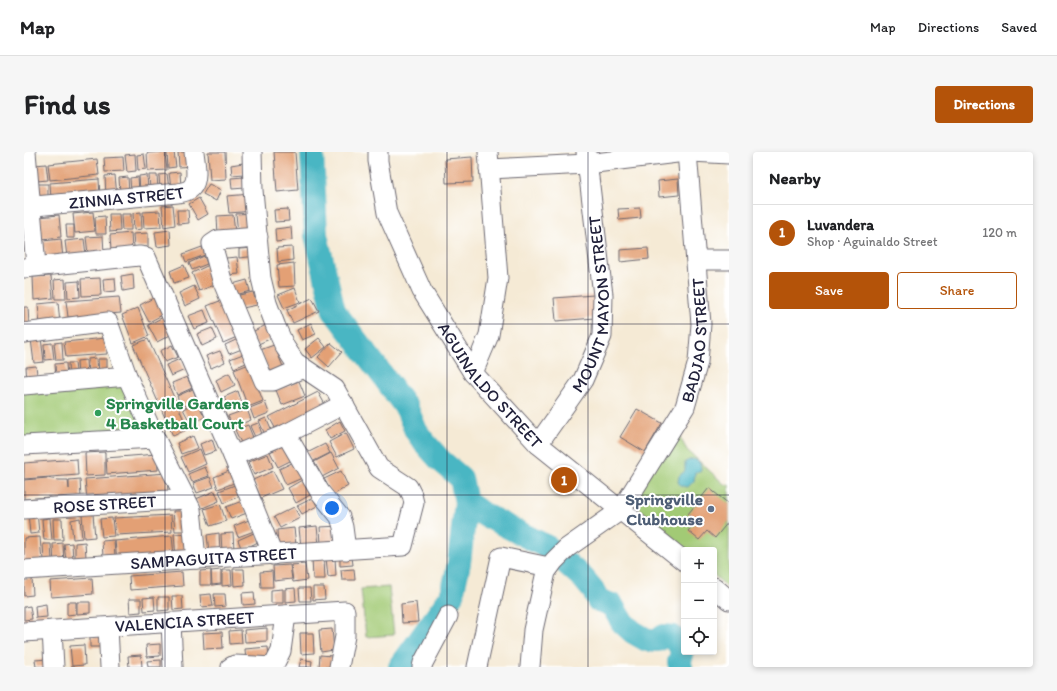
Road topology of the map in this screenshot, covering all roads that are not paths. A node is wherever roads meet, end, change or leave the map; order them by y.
1 (26, 152) edge
2 (194, 152) edge
3 (252, 152) edge
4 (378, 152) edge
5 (686, 152) edge
6 (691, 152) edge
7 (729, 154) edge
8 (586, 158) edge
9 (488, 160) edge
10 (27, 206) edge
11 (258, 237) junction
12 (696, 260) junction
13 (729, 260) edge
14 (30, 267) edge
15 (24, 333) edge
16 (303, 368) junction
17 (473, 373) junction
18 (127, 376) junction
19 (24, 386) edge
20 (344, 404) junction
21 (286, 434) junction
22 (155, 438) junction
23 (538, 444) junction
24 (24, 445) edge
25 (233, 456) junction
26 (186, 499) junction
27 (24, 509) edge
28 (621, 510) junction
29 (346, 550) junction
30 (273, 554) junction
31 (556, 559) junction
32 (681, 559) edge
33 (196, 560) junction
34 (24, 570) edge
35 (717, 590) edge
36 (729, 600) edge
37 (286, 615) junction
38 (448, 616) dead end
39 (170, 622) junction
40 (108, 626) junction
41 (52, 630) junction
42 (24, 632) edge
43 (54, 667) edge
44 (110, 667) edge
45 (172, 667) edge
46 (231, 667) edge
47 (273, 667) edge
48 (339, 667) edge
49 (422, 667) edge
50 (477, 667) edge
51 (530, 667) edge

1 - 10 street
2 - 10 street, ZINNIA STREET
3 - 11 street
4 - 17 street, AGUINALDO STREET
5 - 8 street
5 - 12 street, BADJAO STREET
6 - 7 street
8 - 9 street
8 - 23 street, MOUNT MAYON STREET
9 - 17 street
10 - 14 street
11 - 16 street
11 - 16 street
12 - 13 street
12 - 28 street, BADJAO STREET
14 - 25 street
15 - 18 street
16 - 20 street
17 - 23 street, AGUINALDO STREET
18 - 19 street
18 - 22 street
20 - 21 street
20 - 29 street, SAMPAGUITA STREET
21 - 25 street
21 - 29 street
22 - 24 street
22 - 26 street
23 - 28 street, AGUINALDO STREET
25 - 30 street
26 - 27 street, ROSE STREET
26 - 33 street
28 - 31 street
28 - 32 street, AGUINALDO STREET
29 - 30 street, SAMPAGUITA STREET
30 - 33 street, SAMPAGUITA STREET
31 - 50 street
31 - 51 street
33 - 34 street, SAMPAGUITA STREET
35 - 36 street
37 - 39 street, VALENCIA STREET
37 - 47 street
37 - 48 street, VALENCIA STREET
38 - 49 street
39 - 40 street, VALENCIA STREET
39 - 45 street
40 - 41 street, VALENCIA STREET
40 - 44 street
41 - 42 street, VALENCIA STREET
41 - 43 street
46 - 47 street

